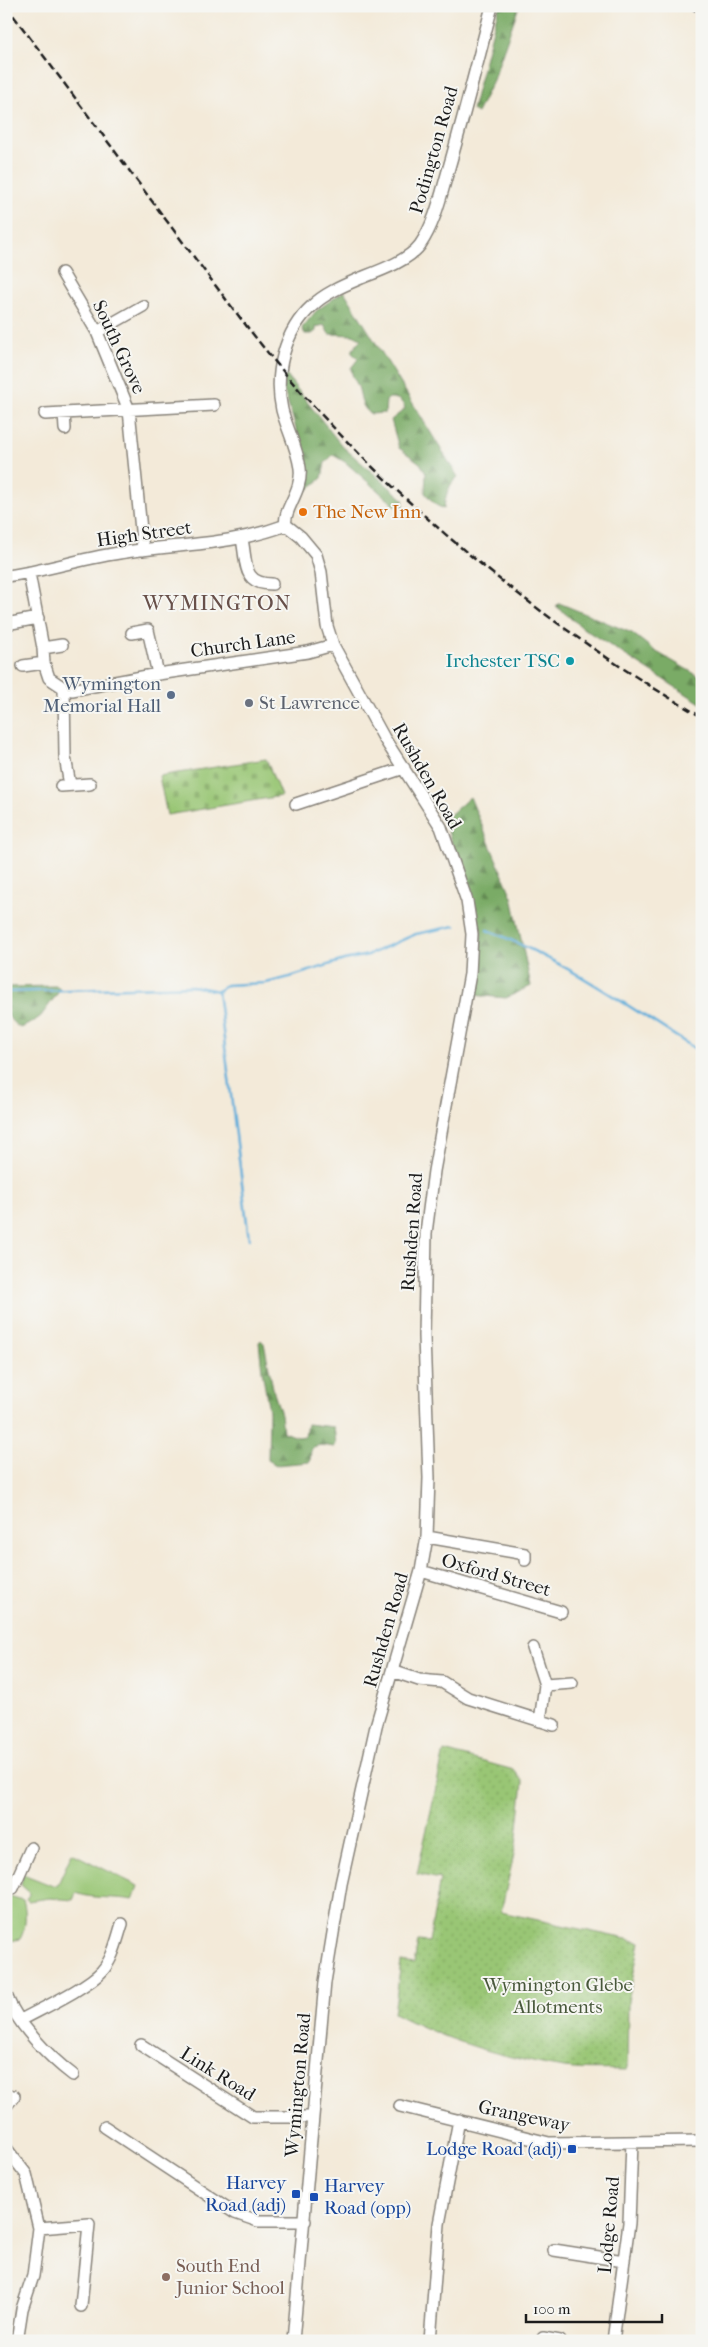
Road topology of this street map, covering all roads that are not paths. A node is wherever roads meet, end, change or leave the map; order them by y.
1 (492, 6) edge
2 (62, 273) dead end
3 (142, 306) dead end
4 (97, 332) junction
5 (214, 405) dead end
6 (129, 410) junction
7 (64, 413) junction
8 (45, 414) dead end
9 (65, 429) dead end
10 (286, 525) junction
11 (242, 539) junction
12 (143, 550) junction
13 (29, 573) junction
14 (6, 576) edge
15 (272, 584) dead end
16 (38, 618) junction
17 (6, 624) edge
18 (132, 633) dead end
19 (62, 645) dead end
20 (333, 645) junction
21 (44, 648) junction
22 (44, 663) junction
23 (23, 666) dead end
24 (158, 674) junction
25 (64, 688) junction
26 (404, 768) junction
27 (90, 784) dead end
28 (296, 804) dead end
29 (427, 1537) junction
30 (525, 1560) dead end
31 (421, 1571) junction
32 (561, 1612) dead end
33 (533, 1648) dead end
34 (392, 1671) junction
35 (572, 1683) dead end
36 (545, 1685) junction
37 (540, 1721) junction
38 (554, 1725) dead end
39 (31, 1848) dead end
40 (6, 1888) edge
41 (122, 1924) dead end
42 (326, 1982) joint
43 (6, 1996) edge
44 (21, 2020) junction
45 (141, 2045) dead end
46 (73, 2075) dead end
47 (14, 2096) dead end
48 (6, 2106) edge
49 (400, 2106) dead end
50 (312, 2117) junction
51 (459, 2120) junction
52 (105, 2127) dead end
53 (702, 2140) edge
54 (632, 2142) junction
55 (6, 2148) edge
56 (305, 2221) junction
57 (39, 2228) junction
58 (554, 2250) dead end
59 (624, 2262) junction
60 (81, 2306) dead end
61 (543, 2338) dead end
62 (12, 2341) edge
63 (17, 2341) edge
64 (293, 2341) edge
65 (430, 2341) edge
66 (560, 2341) edge
67 (613, 2341) edge

1 - 10 street, Podington Road
2 - 4 street, South Grove
3 - 4 street
4 - 6 street, South Grove
5 - 6 street, South Grove
6 - 7 street, South Grove
6 - 12 street, South Grove
7 - 8 street, South Grove
7 - 9 street
10 - 11 street, High Street
10 - 20 street, Rushden Road
11 - 12 street, High Street
11 - 15 street
12 - 13 street, High Street
13 - 14 street, High Street
13 - 16 street
16 - 17 street
16 - 21 street
18 - 24 street
19 - 21 street
20 - 24 street, Church Lane
20 - 26 street, Rushden Road
21 - 22 street
22 - 23 street
22 - 25 street
24 - 25 street, Church Lane
25 - 27 street
26 - 28 street
26 - 29 street, Rushden Road
29 - 30 street
29 - 31 street, Rushden Road
31 - 32 street, Oxford Street
31 - 34 street, Rushden Road
33 - 36 street
34 - 37 street
34 - 42 street, Rushden Road
35 - 36 street
36 - 37 street
37 - 38 street
39 - 40 street
41 - 44 street
42 - 50 street, Wymington Road
43 - 44 street
44 - 46 street
45 - 50 street, Link Road
47 - 48 street
49 - 51 street, Grangeway
50 - 56 street, Wymington Road
51 - 54 street, Grangeway
51 - 65 street
52 - 56 street
53 - 54 street, Grangeway
54 - 59 street, Lodge Road
55 - 57 street
56 - 64 street, Wymington Road
57 - 60 street
57 - 63 street
58 - 59 street
59 - 67 street, Lodge Road
61 - 66 street
62 - 63 street

